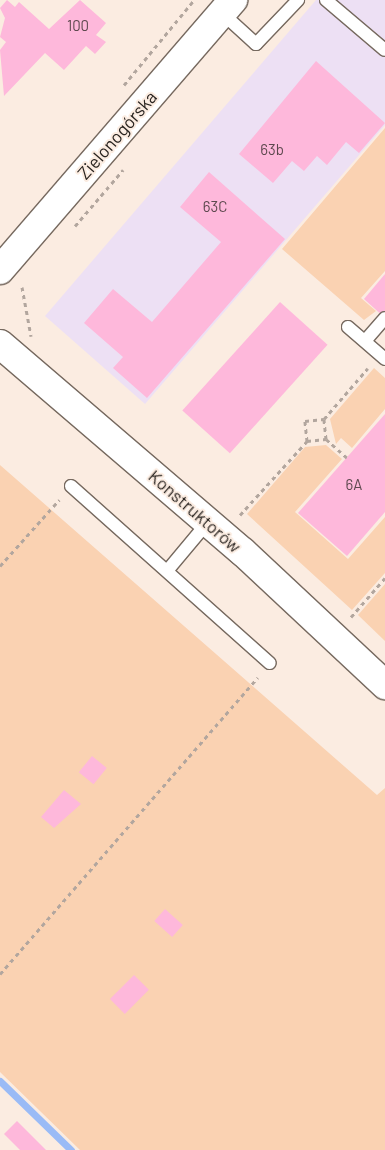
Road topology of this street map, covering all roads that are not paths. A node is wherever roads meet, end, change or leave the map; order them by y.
1 (298, 0) edge
2 (326, 0) edge
3 (227, 7) edge
4 (385, 50) edge
5 (0, 270) edge
6 (385, 318) edge
7 (348, 327) dead end
8 (365, 341) junction
9 (7, 350) edge
10 (385, 359) edge
11 (71, 486) road end
12 (208, 522) junction
13 (167, 571) junction
14 (270, 663) road end
15 (385, 684) edge

1 - 3 lane
2 - 4 lane
3 - 5 street, Zielonogórska
6 - 8 lane
7 - 8 lane
8 - 10 lane
9 - 12 street, Konstruktorów
11 - 13 lane
12 - 13 lane
12 - 15 street, Konstruktorów
13 - 14 lane

